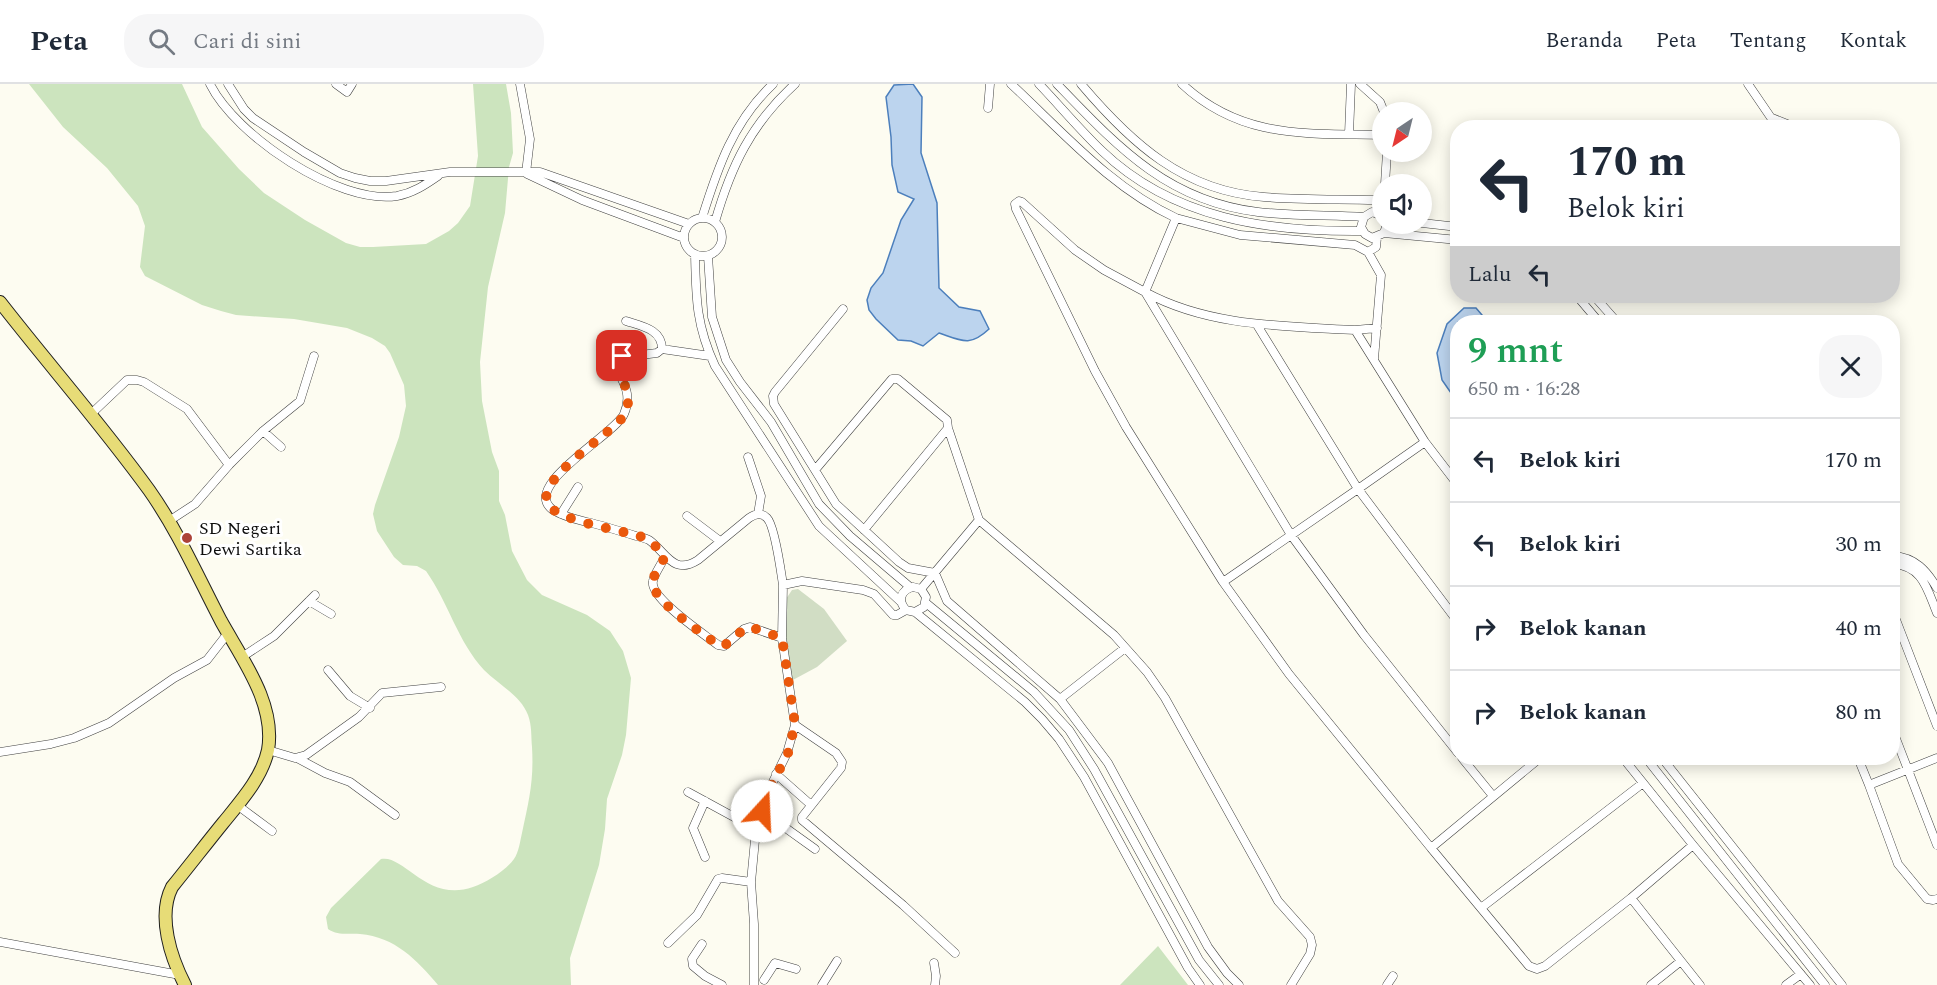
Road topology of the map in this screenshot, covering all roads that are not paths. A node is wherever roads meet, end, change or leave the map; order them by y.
1 (210, 84) edge
2 (228, 84) edge
3 (336, 84) edge
4 (352, 84) edge
5 (520, 84) edge
6 (773, 84) edge
7 (795, 84) edge
8 (990, 84) edge
9 (1011, 84) edge
10 (1039, 84) edge
11 (1057, 84) edge
12 (1082, 84) edge
13 (1182, 84) edge
14 (1351, 84) edge
15 (1360, 84) edge
16 (1748, 84) edge
17 (1380, 102) edge
18 (988, 108) dead end
19 (1772, 118) joint
20 (1777, 120) edge
21 (1349, 134) junction
22 (1372, 135) edge
23 (526, 173) junction
24 (439, 175) junction
25 (1372, 200) edge
26 (1372, 212) edge
27 (1364, 217) junction
28 (702, 218) junction
29 (1176, 218) junction
30 (715, 222) junction
31 (689, 224) junction
32 (1432, 224) edge
33 (1450, 226) edge
34 (1363, 231) junction
35 (1380, 235) junction
36 (684, 238) junction
37 (1450, 239) edge
38 (1368, 252) junction
39 (695, 255) junction
40 (708, 256) junction
41 (1145, 292) junction
42 (0, 302) edge
43 (1583, 303) edge
44 (1600, 303) edge
45 (843, 309) dead end
46 (1593, 315) edge
47 (1611, 315) edge
48 (626, 321) dead end
49 (1257, 325) junction
50 (1377, 328) junction
51 (1355, 330) junction
52 (662, 349) junction
53 (314, 356) dead end
54 (710, 356) junction
55 (1374, 359) junction
56 (91, 414) junction
57 (948, 428) junction
58 (263, 431) junction
59 (1425, 442) junction
60 (281, 447) dead end
61 (748, 457) dead end
62 (229, 465) junction
63 (815, 470) junction
64 (1450, 475) edge
65 (578, 487) dead end
66 (1358, 489) junction
67 (561, 514) junction
68 (758, 514) junction
69 (687, 516) dead end
70 (979, 520) junction
71 (169, 521) junction
72 (864, 530) junction
73 (1291, 534) junction
74 (720, 541) junction
75 (665, 556) junction
76 (1900, 557) edge
77 (1900, 565) edge
78 (935, 573) junction
79 (1223, 582) junction
80 (783, 585) junction
81 (910, 587) junction
82 (1937, 588) edge
83 (921, 589) junction
84 (901, 602) junction
85 (926, 603) junction
86 (906, 610) junction
87 (1450, 611) edge
88 (915, 612) junction
89 (1937, 613) edge
90 (331, 614) dead end
91 (1900, 630) edge
92 (228, 633) junction
93 (782, 638) junction
94 (1125, 648) junction
95 (242, 657) junction
96 (328, 670) dead end
97 (441, 687) dead end
98 (1060, 699) junction
99 (369, 708) junction
100 (795, 724) junction
101 (1937, 726) edge
102 (1450, 743) edge
103 (1900, 749) edge
104 (268, 750) junction
105 (0, 752) edge
106 (295, 758) junction
107 (1937, 758) edge
108 (1468, 765) edge
109 (1531, 765) edge
110 (1629, 765) edge
111 (1652, 765) edge
112 (1668, 765) edge
113 (1861, 765) edge
114 (1908, 769) junction
115 (776, 774) junction
116 (1643, 783) junction
117 (1869, 785) junction
118 (688, 792) dead end
119 (1493, 796) junction
120 (705, 801) junction
121 (810, 804) junction
122 (237, 806) junction
123 (762, 811) junction
124 (395, 815) dead end
125 (756, 829) junction
126 (272, 831) dead end
127 (1693, 845) junction
128 (1937, 845) edge
129 (1431, 848) junction
130 (815, 849) dead end
131 (705, 857) dead end
132 (751, 882) junction
133 (1631, 898) junction
134 (1937, 899) edge
135 (1481, 908) junction
136 (0, 942) edge
137 (668, 943) dead end
138 (702, 944) dead end
139 (955, 953) dead end
140 (837, 961) dead end
141 (1681, 961) junction
142 (934, 963) dead end
143 (796, 969) dead end
144 (1801, 974) junction
145 (754, 975) junction
146 (1393, 976) dead end
147 (182, 980) edge
148 (765, 983) edge
149 (824, 984) edge
150 (722, 985) edge
151 (753, 985) edge
152 (935, 985) edge
153 (1200, 985) edge
154 (1219, 985) edge
155 (1239, 985) edge
156 (1291, 985) edge
157 (1387, 985) edge
158 (1651, 985) edge
159 (1700, 985) edge
160 (1786, 985) edge
161 (1810, 985) edge
162 (1825, 985) edge
163 (1842, 985) edge

1 - 24 street
2 - 24 street
3 - 4 street
5 - 23 street
6 - 28 street
7 - 30 street
8 - 18 street
9 - 29 street
10 - 34 street
11 - 27 street
12 - 25 street
13 - 21 street
14 - 21 street
15 - 17 street
16 - 19 street
19 - 20 street
21 - 22 street
23 - 24 street
23 - 31 street
23 - 36 street
26 - 27 street
27 - 34 street
28 - 30 street
28 - 31 street
29 - 38 street
29 - 41 street
30 - 40 street
31 - 36 street
32 - 33 street
34 - 35 street
35 - 37 street
35 - 38 street
36 - 39 street
38 - 50 street
39 - 40 street
39 - 54 street
40 - 81 street
41 - 49 street
41 - 73 street
41 - 79 street
42 - 56 main road
43 - 46 street
44 - 47 street
45 - 63 street
48 - 52 street
49 - 51 street
49 - 66 street
50 - 51 street
50 - 55 street
51 - 55 street
52 - 54 street
52 - 67 street
53 - 58 street
54 - 84 street
55 - 59 street
56 - 62 street
56 - 71 main road
57 - 63 street
57 - 70 street
57 - 72 street
58 - 60 street
58 - 62 street
59 - 64 street
59 - 66 street
61 - 68 street
62 - 71 street
63 - 72 street
65 - 67 street
66 - 73 street
66 - 87 street
67 - 75 street
68 - 74 street
68 - 80 street
69 - 74 street
70 - 78 street
70 - 94 street
71 - 92 main road
72 - 78 street
73 - 79 street
73 - 102 street
74 - 75 street
75 - 93 street
76 - 82 street
77 - 89 street
78 - 83 street
78 - 98 street
79 - 129 street
80 - 86 street
80 - 93 street
81 - 83 street
81 - 84 street
83 - 85 street
84 - 86 street
85 - 88 street
85 - 154 street
86 - 88 street
88 - 153 street
90 - 95 street
91 - 101 street
92 - 95 main road
92 - 105 street
93 - 100 street
94 - 98 street
94 - 156 street
95 - 104 main road
96 - 99 street
97 - 99 street
98 - 155 street
99 - 106 street
100 - 115 street
100 - 121 street
103 - 114 street
104 - 106 street
104 - 122 main road
106 - 124 street
107 - 114 street
108 - 119 street
109 - 119 street
110 - 116 street
111 - 162 street
112 - 163 street
113 - 117 street
114 - 117 street
114 - 128 street
115 - 121 street
115 - 123 street
116 - 127 street
116 - 135 street
117 - 134 street
118 - 120 street
119 - 129 street
120 - 125 street
120 - 131 street
121 - 139 street
122 - 126 street
122 - 147 main road
123 - 125 street
123 - 130 street
125 - 132 street
127 - 133 street
127 - 144 street
129 - 135 street
132 - 137 street
132 - 145 street
133 - 135 street
133 - 141 street
136 - 147 street
138 - 150 street
140 - 149 street
141 - 158 street
141 - 159 street
142 - 152 street
143 - 148 street
144 - 160 street
144 - 161 street
145 - 148 street
145 - 151 street
146 - 157 street

